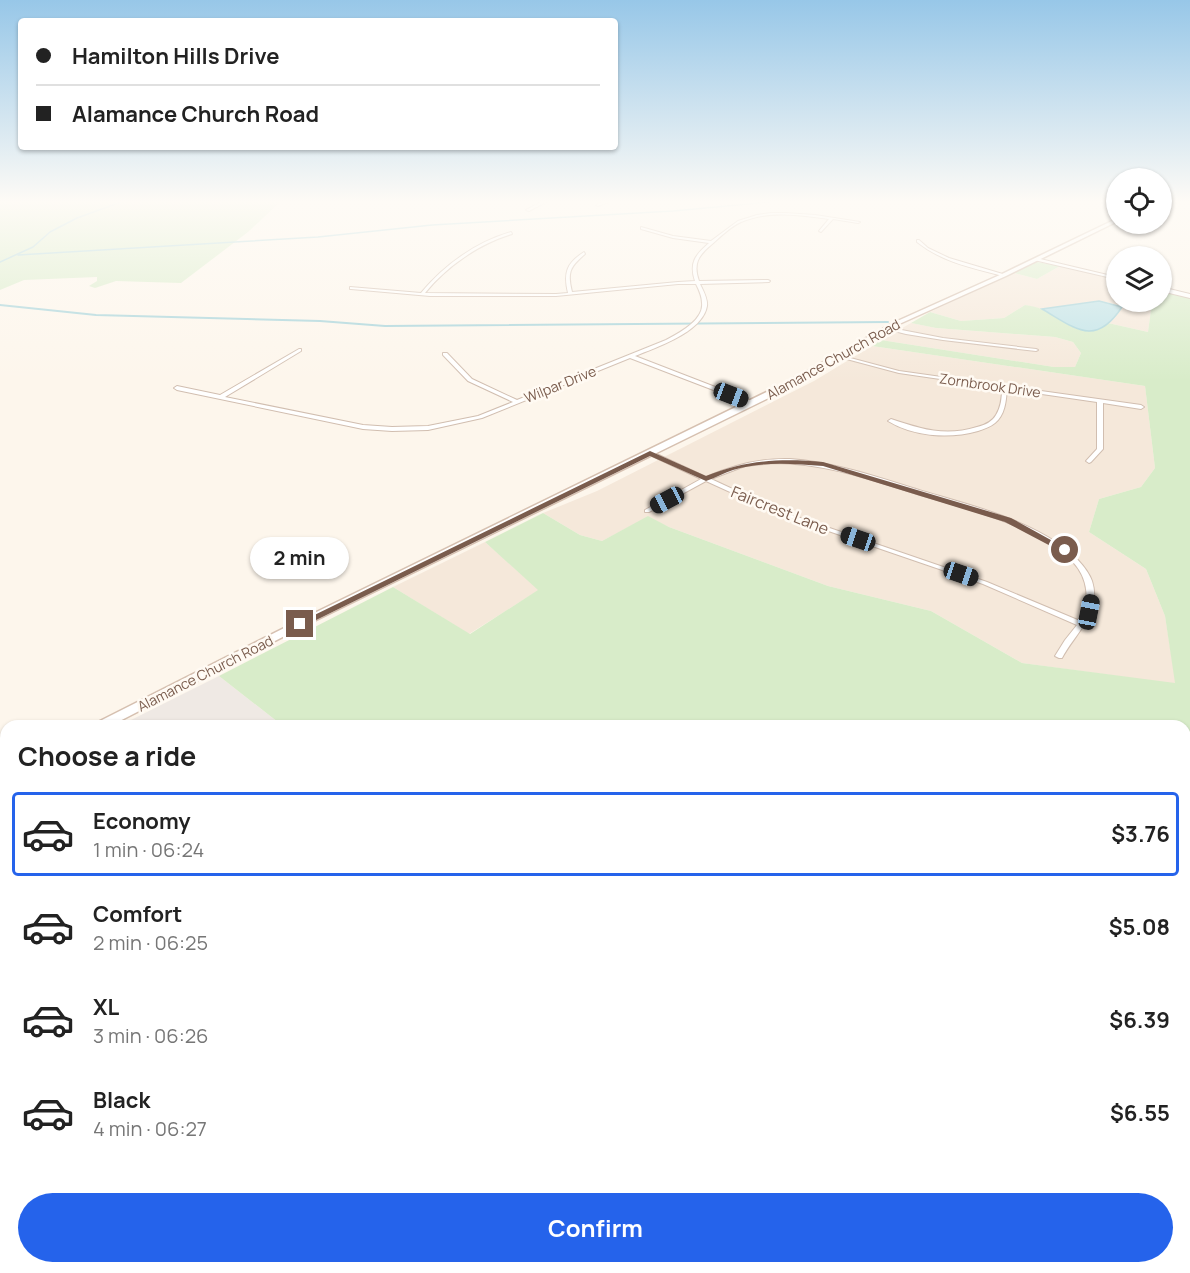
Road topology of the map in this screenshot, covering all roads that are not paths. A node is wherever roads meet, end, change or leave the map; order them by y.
1 (457, 261) edge
2 (576, 261) edge
3 (696, 261) edge
4 (956, 261) edge
5 (1031, 261) edge
6 (1046, 261) edge
7 (1004, 274) junction
8 (1106, 276) edge
9 (768, 281) dead end
10 (699, 283) junction
11 (351, 288) dead end
12 (1172, 292) edge
13 (422, 294) junction
14 (570, 294) junction
15 (1190, 296) edge
16 (888, 328) junction
17 (299, 350) dead end
18 (1036, 350) dead end
19 (445, 354) dead end
20 (630, 356) junction
21 (841, 356) junction
22 (1005, 387) junction
23 (177, 388) dead end
24 (221, 397) junction
25 (1100, 401) junction
26 (517, 402) junction
27 (752, 403) junction
28 (1141, 407) dead end
29 (891, 421) dead end
30 (650, 453) junction
31 (1089, 461) dead end
32 (706, 479) junction
33 (647, 511) dead end
34 (1081, 624) junction
35 (1059, 656) dead end
36 (112, 720) edge

1 - 13 street
2 - 14 street
3 - 10 street, Wilpar Drive
4 - 7 street
5 - 7 main road, Alamance Church Road
6 - 8 street
7 - 16 main road, Alamance Church Road
9 - 10 street
10 - 14 street
10 - 20 street, Wilpar Drive
11 - 13 street
12 - 15 street
13 - 14 street
16 - 18 street
16 - 21 main road, Alamance Church Road
17 - 24 street
19 - 26 street
20 - 26 street, Wilpar Drive
20 - 27 street
21 - 22 street, Zornbrook Drive
21 - 27 main road, Alamance Church Road
22 - 25 street, Zornbrook Drive
22 - 29 street
23 - 24 street, Wilpar Drive
24 - 26 street, Wilpar Drive
25 - 28 street, Zornbrook Drive
25 - 31 street
27 - 30 main road, Alamance Church Road
30 - 32 street, Faircrest Lane
30 - 36 main road, Alamance Church Road
32 - 33 street
32 - 34 street, Faircrest Lane
32 - 34 street
34 - 35 street

